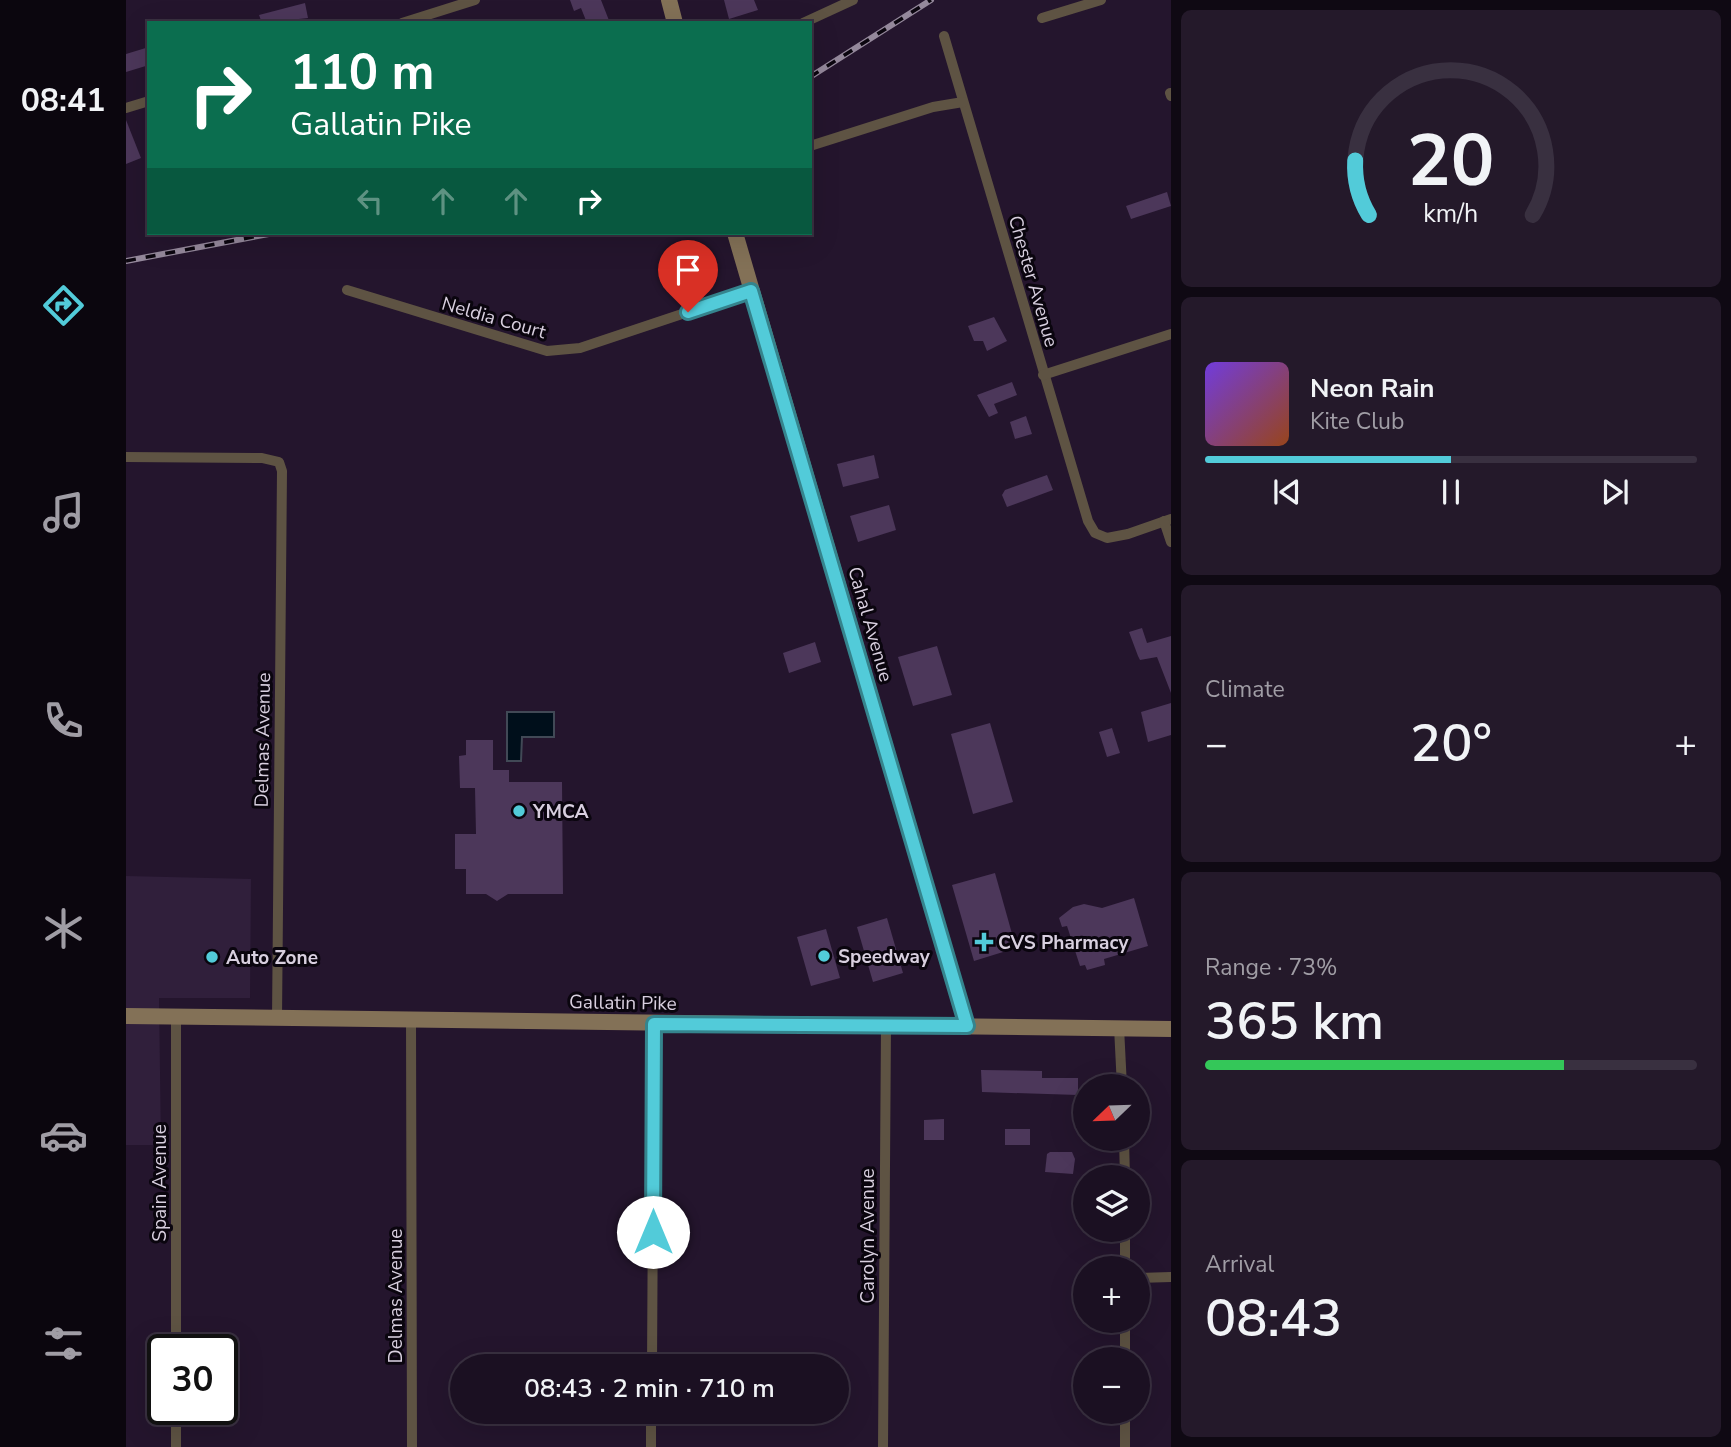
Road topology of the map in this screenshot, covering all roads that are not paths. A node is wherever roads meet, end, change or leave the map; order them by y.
1 (475, 0) edge
2 (668, 0) edge
3 (853, 0) edge
4 (1101, 0) edge
5 (1042, 18) dead end
6 (408, 21) edge
7 (674, 21) edge
8 (807, 21) edge
9 (944, 36) dead end
10 (147, 102) edge
11 (963, 102) junction
12 (126, 108) edge
13 (812, 145) edge
14 (736, 235) edge
15 (347, 290) dead end
16 (751, 291) junction
17 (1171, 334) edge
18 (1043, 375) junction
19 (126, 457) edge
20 (1168, 520) edge
21 (1171, 542) edge
22 (126, 1016) edge
23 (176, 1016) junction
24 (411, 1019) junction
25 (277, 1020) junction
26 (654, 1024) junction
27 (886, 1026) junction
28 (967, 1026) junction
29 (1119, 1027) junction
30 (1171, 1028) edge
31 (1121, 1074) edge
32 (1171, 1277) edge
33 (1150, 1278) edge
34 (176, 1334) edge
35 (652, 1354) edge
36 (652, 1424) edge
37 (1125, 1424) edge
38 (176, 1425) edge
39 (176, 1447) edge
40 (412, 1447) edge
41 (651, 1447) edge
42 (883, 1447) edge
43 (1125, 1447) edge

1 - 6 street
2 - 7 main road
3 - 8 street
4 - 5 street
9 - 11 street, Chester Avenue
10 - 12 street
11 - 13 street
11 - 18 street, Chester Avenue
14 - 16 main road, Cahal Avenue
15 - 16 street, Neldia Court
16 - 28 main road, Cahal Avenue
17 - 18 street
18 - 20 street, Chester Avenue
19 - 25 street, Delmas Avenue
20 - 21 street
22 - 23 main road, Gallatin Pike
23 - 25 main road, Gallatin Pike
23 - 34 street, Spain Avenue
24 - 25 main road, Gallatin Pike
24 - 26 main road, Gallatin Pike
24 - 40 street, Delmas Avenue
26 - 27 main road, Gallatin Pike
26 - 35 street
27 - 28 main road, Gallatin Pike
27 - 42 street, Carolyn Avenue
28 - 29 main road, Gallatin Pike
29 - 30 main road, Gallatin Pike
29 - 31 street
32 - 33 street
36 - 41 street
37 - 43 street
38 - 39 street

